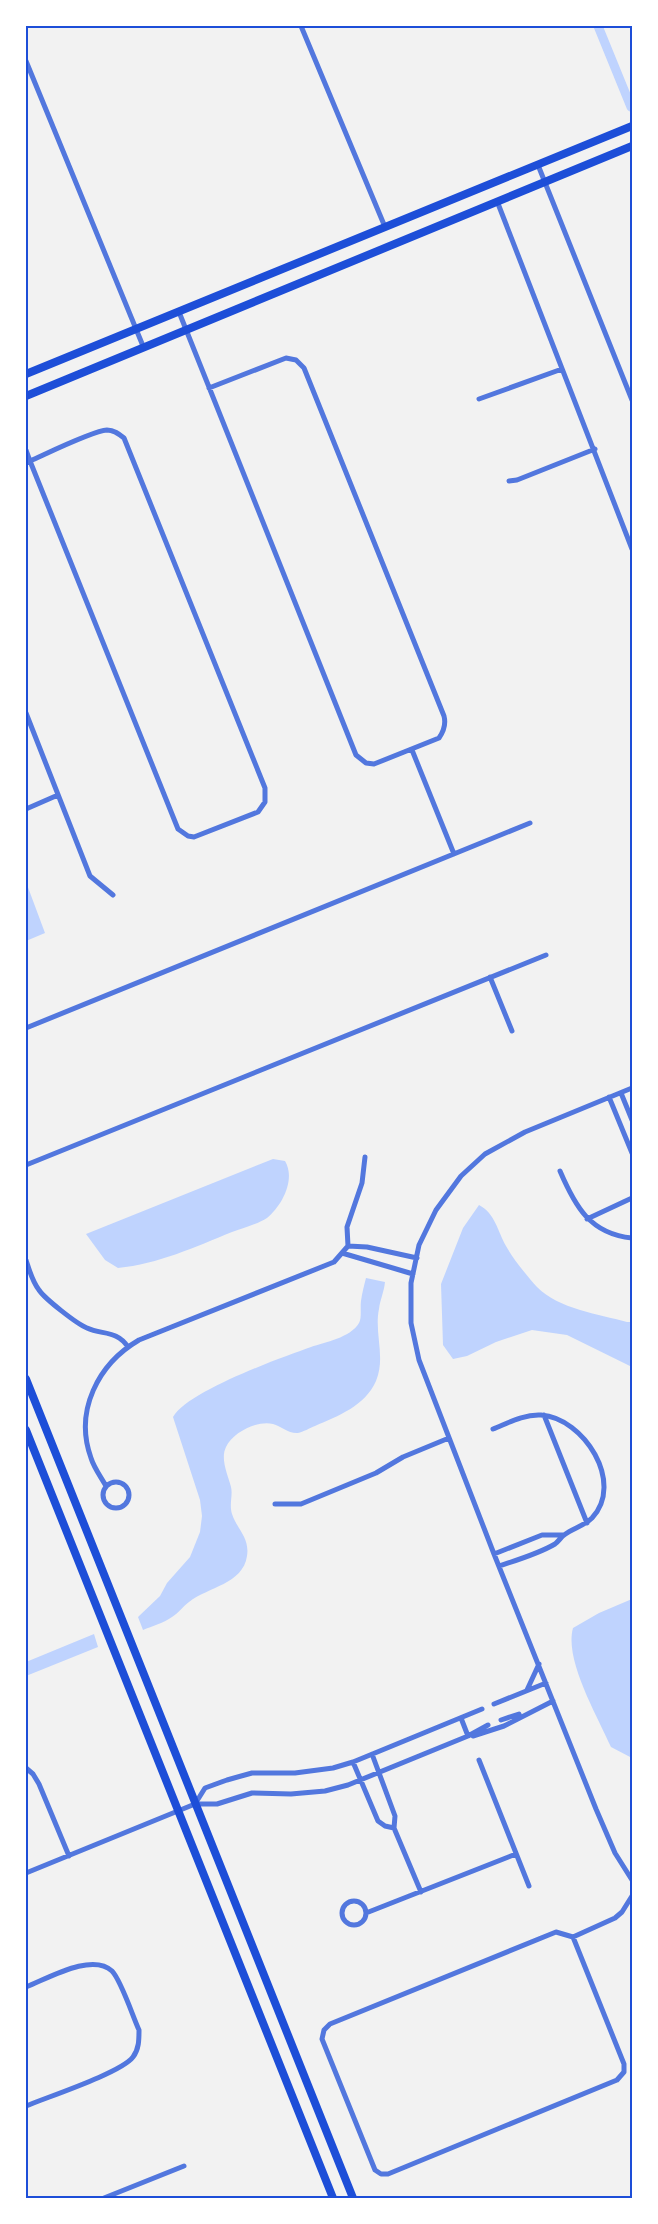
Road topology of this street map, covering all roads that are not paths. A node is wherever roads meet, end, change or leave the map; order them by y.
1 (301, 26) edge
2 (26, 61) edge
3 (633, 126) edge
4 (633, 146) edge
5 (538, 165) junction
6 (546, 183) junction
7 (497, 201) junction
8 (385, 227) junction
9 (178, 312) junction
10 (185, 329) junction
11 (136, 330) junction
12 (143, 346) junction
13 (562, 369) junction
14 (26, 374) edge
15 (209, 388) junction
16 (26, 396) edge
17 (479, 399) dead end
18 (633, 400) edge
19 (595, 449) junction
20 (26, 450) edge
21 (28, 462) edge
22 (509, 481) dead end
23 (633, 549) edge
24 (26, 713) edge
25 (412, 750) junction
26 (58, 795) junction
27 (26, 809) edge
28 (530, 823) dead end
29 (454, 854) junction
30 (113, 895) dead end
31 (546, 955) dead end
32 (490, 977) junction
33 (26, 1028) edge
34 (512, 1031) dead end
35 (633, 1088) edge
36 (621, 1093) junction
37 (609, 1097) junction
38 (633, 1120) edge
39 (633, 1153) edge
40 (365, 1157) dead end
41 (26, 1165) edge
42 (560, 1171) dead end
43 (633, 1198) edge
44 (588, 1219) junction
45 (633, 1238) edge
46 (348, 1246) junction
47 (342, 1253) junction
48 (417, 1258) junction
49 (26, 1260) edge
50 (413, 1274) junction
51 (128, 1347) junction
52 (26, 1379) edge
53 (544, 1415) junction
54 (493, 1429) dead end
55 (26, 1430) edge
56 (449, 1438) junction
57 (106, 1486) junction
58 (275, 1504) dead end
59 (587, 1522) junction
60 (564, 1535) junction
61 (494, 1554) junction
62 (499, 1566) junction
63 (538, 1664) junction
64 (546, 1683) junction
65 (527, 1691) junction
66 (553, 1701) junction
67 (494, 1704) dead end
68 (482, 1709) dead end
69 (529, 1712) junction
70 (461, 1718) junction
71 (501, 1720) dead end
72 (488, 1725) dead end
73 (468, 1736) junction
74 (372, 1754) junction
75 (479, 1760) dead end
76 (353, 1762) junction
77 (26, 1768) edge
78 (378, 1773) junction
79 (361, 1780) junction
80 (195, 1804) junction
81 (177, 1811) junction
82 (394, 1828) junction
83 (516, 1854) junction
84 (69, 1856) junction
85 (26, 1873) edge
86 (633, 1880) edge
87 (529, 1886) dead end
88 (421, 1892) junction
89 (633, 1896) edge
90 (366, 1913) junction
91 (573, 1937) junction
92 (26, 1987) edge
93 (26, 2106) edge
94 (184, 2166) dead end
95 (104, 2199) edge
96 (333, 2199) edge
97 (353, 2199) edge

1 - 8 street
2 - 11 street
3 - 5 main road
4 - 6 main road
5 - 6 street
5 - 8 main road
6 - 7 main road
6 - 18 street
7 - 10 main road
7 - 13 street
8 - 9 main road
9 - 10 street
9 - 11 main road
10 - 12 main road
10 - 15 street
11 - 12 street
11 - 14 main road
12 - 16 main road
13 - 17 street
13 - 19 street
15 - 25 street
15 - 25 street
19 - 22 street
19 - 23 street
20 - 21 street
21 - 21 street
24 - 26 street
25 - 29 street
26 - 27 street
26 - 30 street
28 - 29 street
29 - 33 street
31 - 32 street
32 - 34 street
32 - 41 street
35 - 36 street
36 - 37 street
36 - 38 street
37 - 39 street
37 - 48 street
40 - 46 street
42 - 44 street
43 - 44 street
44 - 45 street
46 - 47 street
46 - 48 street
47 - 50 street
47 - 51 street
48 - 50 street
49 - 51 street
50 - 56 street
51 - 57 street
52 - 80 main road
53 - 54 street
53 - 59 street
53 - 59 street
55 - 81 main road
56 - 58 street
56 - 61 street
57 - 57 street
59 - 60 street
60 - 61 street
60 - 62 street
61 - 62 street
62 - 63 street
63 - 64 street
63 - 65 street
64 - 65 street
64 - 66 street
65 - 67 street
66 - 69 street
66 - 86 street
68 - 70 street
69 - 71 street
69 - 73 street
70 - 73 street
70 - 74 street
72 - 73 street
73 - 78 street
74 - 76 street
74 - 78 street
75 - 83 street
76 - 79 street
76 - 80 street
77 - 84 street
78 - 79 street
78 - 82 street
79 - 80 street
79 - 82 street
80 - 81 street
80 - 97 main road
81 - 84 street
81 - 96 main road
82 - 88 street
83 - 87 street
83 - 88 street
84 - 85 street
88 - 90 street
89 - 91 street
90 - 90 street
91 - 91 street
92 - 93 street
94 - 95 street

